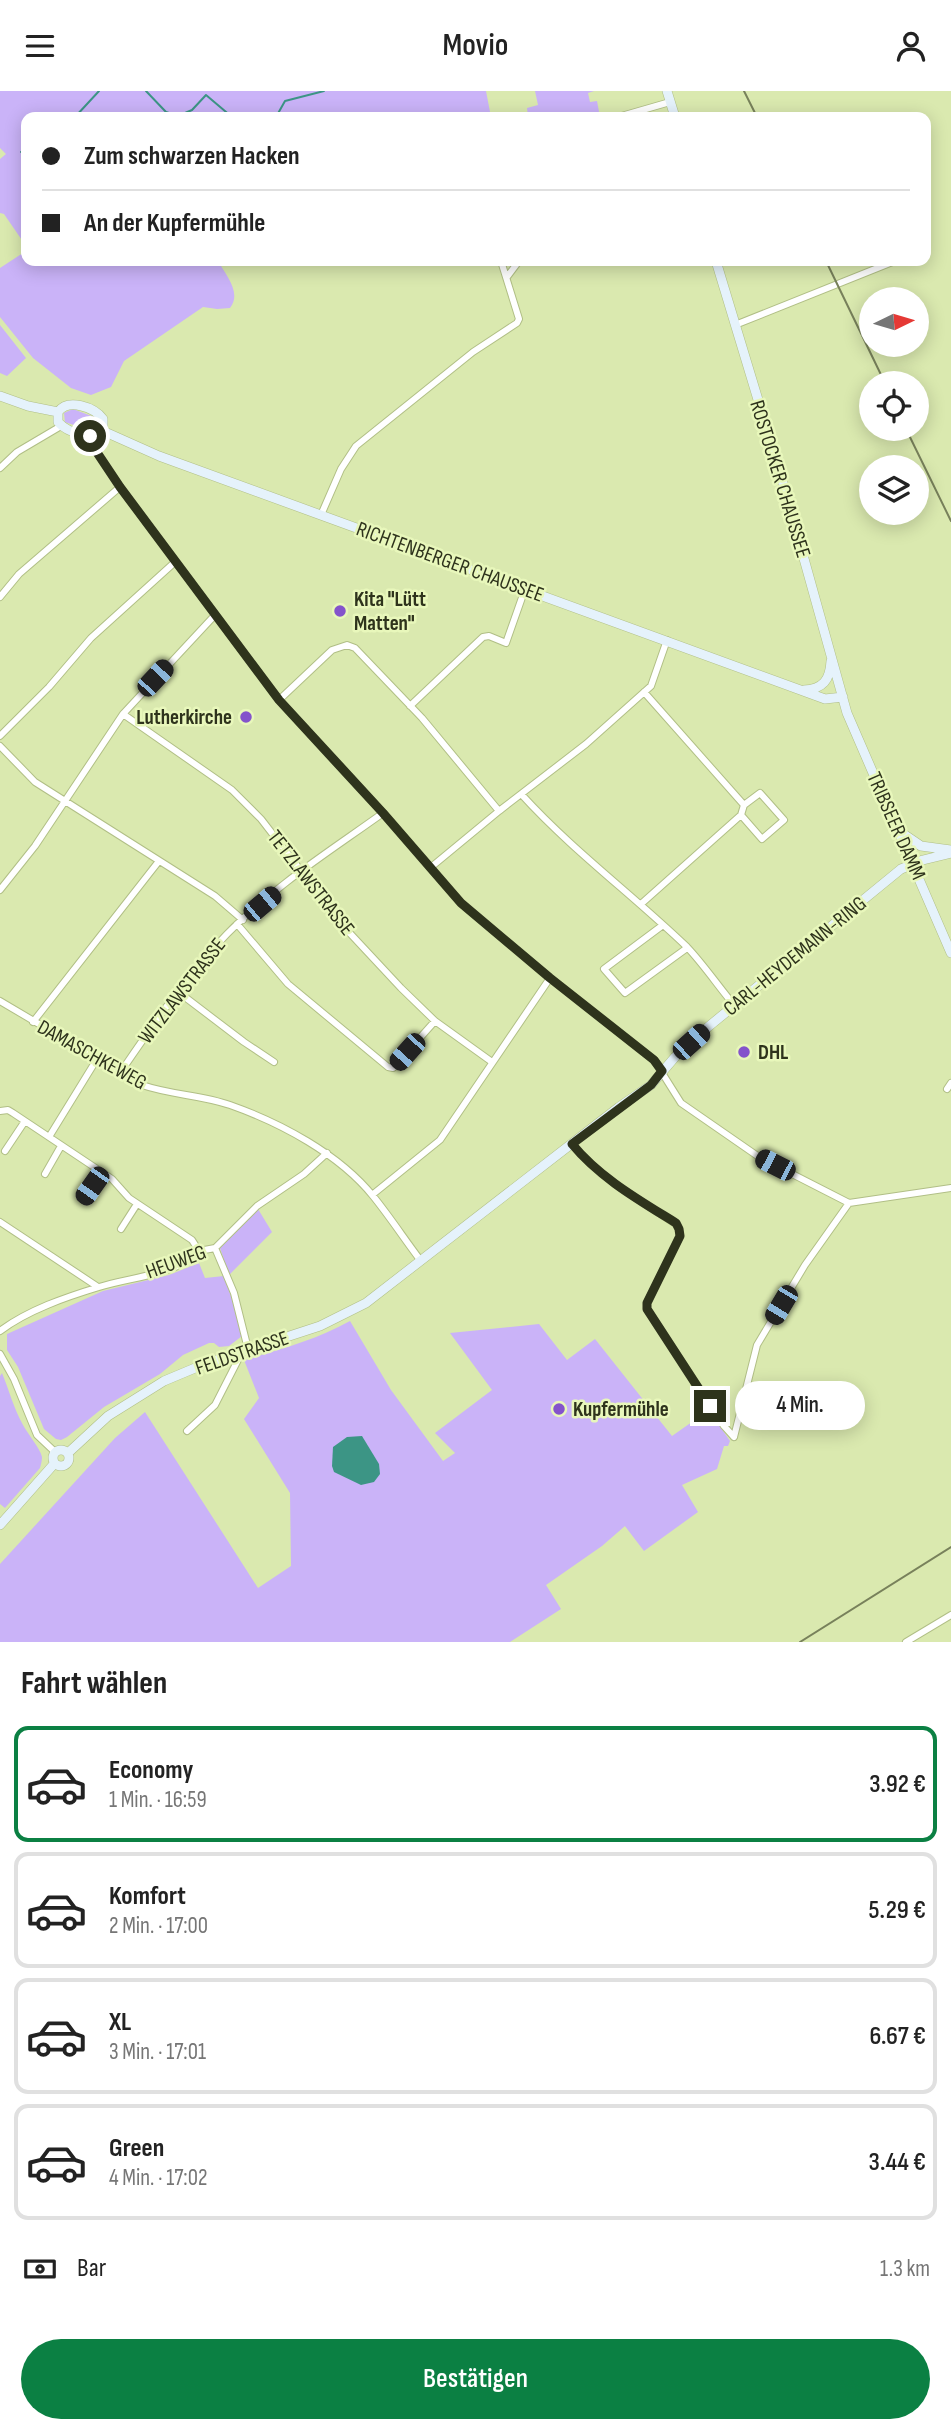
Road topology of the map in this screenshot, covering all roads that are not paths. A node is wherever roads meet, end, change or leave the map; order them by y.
1 (667, 91) edge
2 (670, 101) junction
3 (634, 112) edge
4 (673, 112) edge
5 (503, 266) edge
6 (515, 266) edge
7 (717, 266) edge
8 (882, 266) edge
9 (507, 277) junction
10 (735, 325) junction
11 (0, 396) edge
12 (58, 412) junction
13 (61, 426) junction
14 (98, 433) junction
15 (0, 468) edge
16 (120, 487) junction
17 (321, 515) junction
18 (175, 562) junction
19 (525, 590) junction
20 (0, 597) edge
21 (215, 615) junction
22 (667, 641) junction
23 (831, 653) junction
24 (800, 689) junction
25 (644, 692) junction
26 (843, 697) junction
27 (279, 700) junction
28 (410, 706) junction
29 (123, 714) junction
30 (0, 736) edge
31 (0, 746) edge
32 (522, 795) junction
33 (64, 802) junction
34 (744, 805) junction
35 (499, 811) junction
36 (383, 813) junction
37 (741, 815) junction
38 (896, 828) junction
39 (951, 852) edge
40 (159, 861) junction
41 (913, 863) junction
42 (430, 868) junction
43 (301, 870) junction
44 (0, 890) edge
45 (641, 904) junction
46 (240, 922) junction
47 (663, 925) junction
48 (687, 948) junction
49 (951, 953) edge
50 (550, 978) junction
51 (177, 991) junction
52 (0, 1001) edge
53 (734, 1005) junction
54 (435, 1021) junction
55 (33, 1022) junction
56 (97, 1059) junction
57 (274, 1062) dead end
58 (492, 1062) junction
59 (662, 1071) junction
60 (120, 1073) junction
61 (0, 1105) edge
62 (4, 1110) edge
63 (25, 1121) junction
64 (48, 1137) junction
65 (572, 1144) junction
66 (61, 1146) junction
67 (5, 1151) dead end
68 (327, 1153) junction
69 (102, 1173) junction
70 (45, 1174) dead end
71 (951, 1188) edge
72 (372, 1195) junction
73 (83, 1200) dead end
74 (849, 1203) junction
75 (137, 1204) junction
76 (0, 1222) edge
77 (121, 1229) dead end
78 (215, 1248) junction
79 (199, 1251) junction
80 (421, 1261) junction
81 (98, 1287) junction
82 (0, 1331) edge
83 (248, 1349) junction
84 (238, 1352) junction
85 (0, 1354) edge
86 (187, 1431) dead end
87 (55, 1451) junction
88 (68, 1453) junction
89 (54, 1464) junction
90 (0, 1525) edge
91 (951, 1615) edge
92 (906, 1642) edge

1 - 2 main road
2 - 3 street
2 - 4 main road
5 - 9 street
6 - 9 street
7 - 10 main road, ROSTOCKER CHAUSSEE
8 - 10 street
9 - 17 street
10 - 23 main road, ROSTOCKER CHAUSSEE
11 - 12 main road
12 - 13 main road
12 - 14 main road
13 - 14 main road, RICHTENBERGER CHAUSSEE
13 - 15 street
14 - 16 street
14 - 17 main road, RICHTENBERGER CHAUSSEE
16 - 18 street
16 - 20 street
17 - 19 main road, RICHTENBERGER CHAUSSEE
18 - 21 street
18 - 30 street
19 - 22 main road, RICHTENBERGER CHAUSSEE
19 - 28 street
21 - 27 street
21 - 29 street
22 - 24 main road, RICHTENBERGER CHAUSSEE
22 - 25 street
23 - 24 main road
23 - 26 main road, ROSTOCKER CHAUSSEE
24 - 26 main road, RICHTENBERGER CHAUSSEE
25 - 32 street
25 - 34 street
26 - 38 main road, TRIBSEER DAMM
27 - 28 street
27 - 36 street
28 - 35 street
29 - 33 street
29 - 43 street, TETZLAWSTRASSE
31 - 33 street
32 - 35 street
32 - 45 street
33 - 40 street
33 - 44 street
34 - 37 street
34 - 37 street
35 - 42 street
36 - 42 street
36 - 43 street, WITZLAWSTRASSE
37 - 45 street
38 - 39 main road
38 - 41 main road, TRIBSEER DAMM
39 - 41 main road, CARL-HEYDEMANN-RING
40 - 46 street
40 - 55 street
41 - 49 main road, TRIBSEER DAMM
41 - 53 main road, CARL-HEYDEMANN-RING
42 - 50 street
43 - 46 street, WITZLAWSTRASSE
43 - 54 street, TETZLAWSTRASSE
45 - 47 street
46 - 51 street, WITZLAWSTRASSE
46 - 54 street
47 - 48 street
47 - 48 street
48 - 53 street
50 - 58 street
50 - 59 street
51 - 57 street
51 - 60 street, WITZLAWSTRASSE
52 - 55 street, DAMASCHKEWEG
53 - 59 main road, CARL-HEYDEMANN-RING
54 - 58 street, TETZLAWSTRASSE
55 - 56 street, DAMASCHKEWEG
56 - 60 street, DAMASCHKEWEG
56 - 64 street
58 - 72 street
59 - 65 main road, CARL-HEYDEMANN-RING
59 - 74 street
60 - 68 street, DAMASCHKEWEG
61 - 62 street
62 - 63 street
63 - 64 street
63 - 67 street
64 - 66 street
65 - 74 street
65 - 80 main road, CARL-HEYDEMANN-RING
66 - 69 street
66 - 70 street
68 - 72 street, DAMASCHKEWEG
68 - 78 street, HEUWEG
69 - 73 street
69 - 75 street
71 - 74 street
72 - 80 street, DAMASCHKEWEG
75 - 77 street
75 - 79 street
76 - 81 street
78 - 79 street, HEUWEG
78 - 83 street
79 - 81 street, HEUWEG
80 - 83 main road, FELDSTRASSE
81 - 82 street, HEUWEG
83 - 84 main road, FELDSTRASSE
84 - 86 street
84 - 88 main road, FELDSTRASSE
85 - 87 street
87 - 88 main road
87 - 89 main road
88 - 89 main road, FELDSTRASSE
89 - 90 main road, FELDSTRASSE
91 - 92 street

